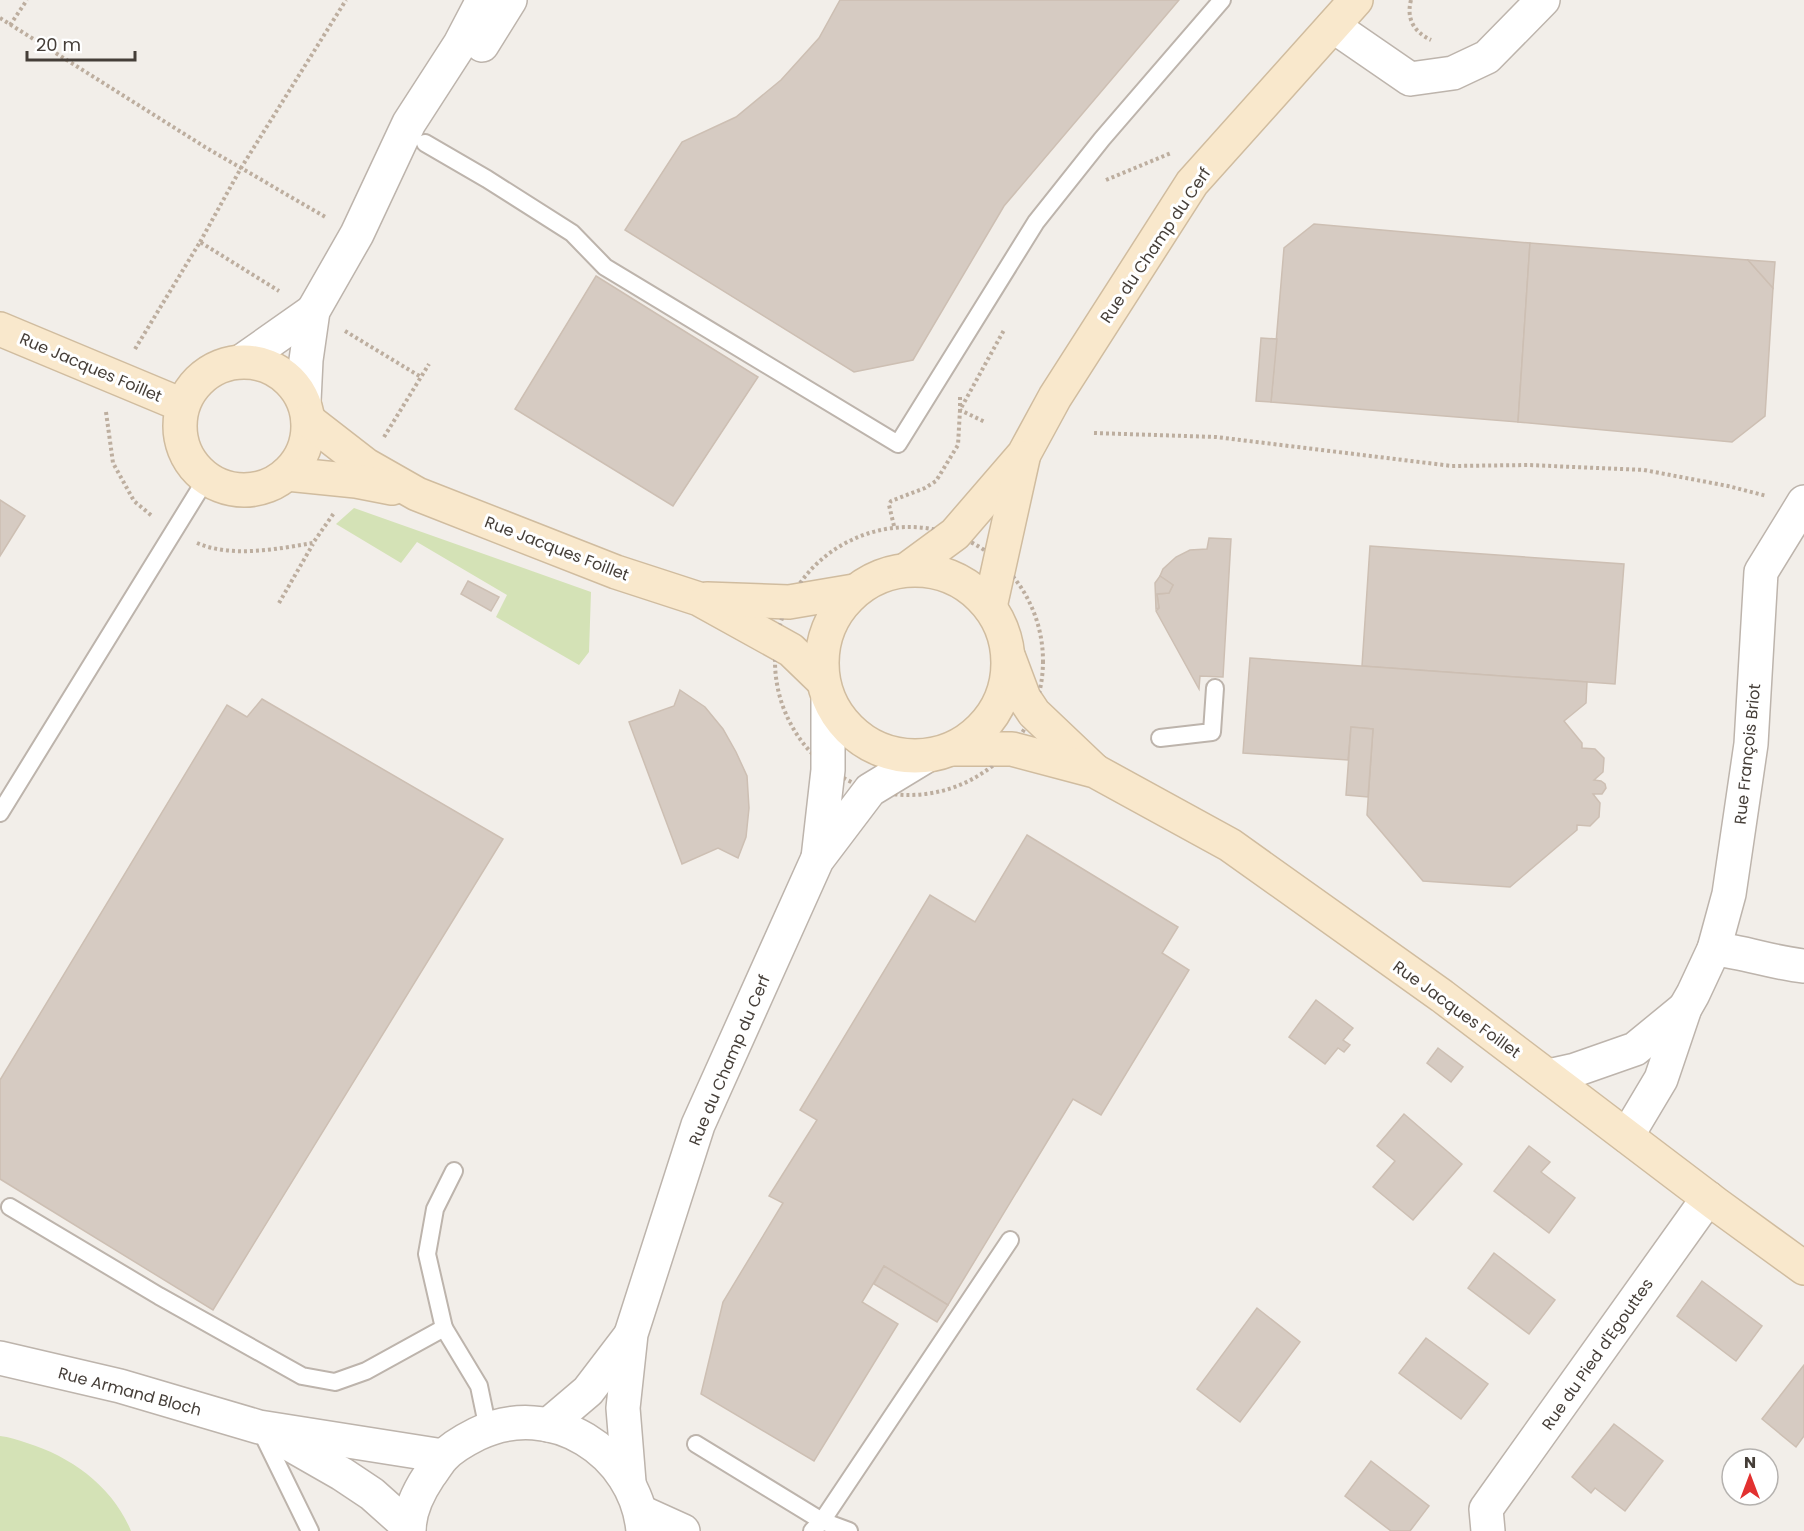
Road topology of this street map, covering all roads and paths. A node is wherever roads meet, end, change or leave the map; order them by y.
1 (27, 0) edge
2 (346, 0) edge
3 (483, 0) edge
4 (510, 0) edge
5 (1222, 0) edge
6 (1356, 0) edge
7 (1411, 0) edge
8 (1543, 0) edge
9 (0, 18) edge
10 (10, 25) junction
11 (1334, 26) junction
12 (1433, 41) dead end
13 (1102, 139) junction
14 (424, 143) junction
15 (1213, 158) junction
16 (241, 168) junction
17 (357, 234) junction
18 (200, 242) junction
19 (313, 311) junction
20 (1009, 321) dead end
21 (0, 328) edge
22 (242, 361) junction
23 (429, 364) dead end
24 (944, 371) junction
25 (421, 377) junction
26 (117, 378) junction
27 (182, 405) junction
28 (960, 410) junction
29 (306, 411) junction
30 (985, 422) dead end
31 (1094, 433) dead end
32 (1024, 454) junction
33 (361, 473) junction
34 (287, 474) junction
35 (206, 479) junction
36 (1803, 504) edge
37 (894, 526) junction
38 (173, 533) junction
39 (955, 534) junction
40 (313, 543) junction
41 (999, 563) junction
42 (906, 570) junction
43 (854, 591) junction
44 (699, 599) junction
45 (789, 602) junction
46 (279, 603) dead end
47 (990, 607) junction
48 (778, 643) junction
49 (1008, 658) junction
50 (1215, 687) dead end
51 (825, 690) junction
52 (1034, 713) junction
53 (1160, 738) dead end
54 (1012, 749) junction
55 (940, 752) junction
56 (819, 758) dead end
57 (1095, 771) junction
58 (881, 793) dead end
59 (0, 813) edge
60 (817, 860) junction
61 (1714, 949) junction
62 (1804, 966) edge
63 (1685, 1008) junction
64 (1548, 1076) junction
65 (1627, 1136) junction
66 (454, 1171) dead end
67 (1707, 1198) junction
68 (9, 1208) dead end
69 (1010, 1239) dead end
70 (1804, 1268) edge
71 (444, 1328) junction
72 (631, 1334) junction
73 (0, 1358) edge
74 (548, 1425) junction
75 (259, 1427) junction
76 (488, 1429) junction
77 (696, 1444) dead end
78 (443, 1456) junction
79 (629, 1482) junction
80 (642, 1522) edge
81 (1481, 1524) edge
82 (817, 1526) edge
83 (409, 1529) edge
84 (310, 1531) edge
85 (683, 1531) edge
86 (849, 1531) edge

1 - 10 path
2 - 16 path
3 - 17 street
4 - 14 street
5 - 13 lane
6 - 11 main road, Rue du Champ du Cerf
7 - 12 path
8 - 11 street
9 - 10 path
10 - 16 path
11 - 15 main road, Rue du Champ du Cerf
13 - 15 path
13 - 24 lane
14 - 17 street
14 - 24 lane
15 - 32 main road, Rue du Champ du Cerf
16 - 17 path
16 - 18 path
17 - 19 street
18 - 19 path
18 - 26 path
19 - 22 street
19 - 25 path
19 - 29 street
20 - 28 path
21 - 26 main road, Rue Jacques Foillet
22 - 27 main road
22 - 29 main road
23 - 25 path
24 - 28 path
25 - 33 path
26 - 27 main road, Rue Jacques Foillet
26 - 38 path
27 - 35 main road
28 - 30 path
28 - 37 path
29 - 33 main road, Rue Jacques Foillet
29 - 34 main road
31 - 36 path
32 - 39 main road, Rue du Champ du Cerf
32 - 41 main road, Rue du Champ du Cerf
33 - 34 main road, Rue Jacques Foillet
33 - 40 path
33 - 44 main road, Rue Jacques Foillet
34 - 35 main road
35 - 38 lane
36 - 61 street, Rue François Briot
37 - 39 path
37 - 45 path
38 - 40 path
38 - 59 lane
39 - 41 path
39 - 42 main road, Rue du Champ du Cerf
40 - 46 path
41 - 47 main road, Rue du Champ du Cerf
41 - 52 path
42 - 43 main road
42 - 47 main road
43 - 45 main road
43 - 51 main road
44 - 45 main road
44 - 48 main road
45 - 48 path
47 - 49 main road
48 - 51 main road
48 - 56 path
49 - 52 main road, Rue Jacques Foillet
49 - 55 main road
50 - 53 lane
51 - 55 main road
51 - 60 street, Rue du Champ du Cerf
52 - 54 path
52 - 57 main road, Rue Jacques Foillet
54 - 55 main road, Rue Jacques Foillet
54 - 57 main road, Rue Jacques Foillet
54 - 58 path
55 - 60 street, Rue du Champ du Cerf
57 - 64 main road, Rue Jacques Foillet
60 - 72 street, Rue du Champ du Cerf
61 - 62 street
61 - 63 street, Rue François Briot
63 - 64 street, Rue François Briot
63 - 65 street, Rue François Briot
64 - 65 main road, Rue Jacques Foillet
65 - 67 main road, Rue Jacques Foillet
66 - 71 lane
67 - 70 main road, Rue Jacques Foillet
67 - 81 street, Rue du Pied d'Egouttes
68 - 71 lane
69 - 82 lane
71 - 76 lane
72 - 74 street, Rue du Champ du Cerf
72 - 79 street, Rue du Champ du Cerf
73 - 75 street, Rue Armand Bloch
74 - 76 street
74 - 79 street
75 - 78 street, Rue Armand Bloch
75 - 83 street, Rue Armand Bloch
75 - 84 lane
76 - 78 street
77 - 82 lane
78 - 83 street
79 - 80 street
80 - 85 street
82 - 86 lane

